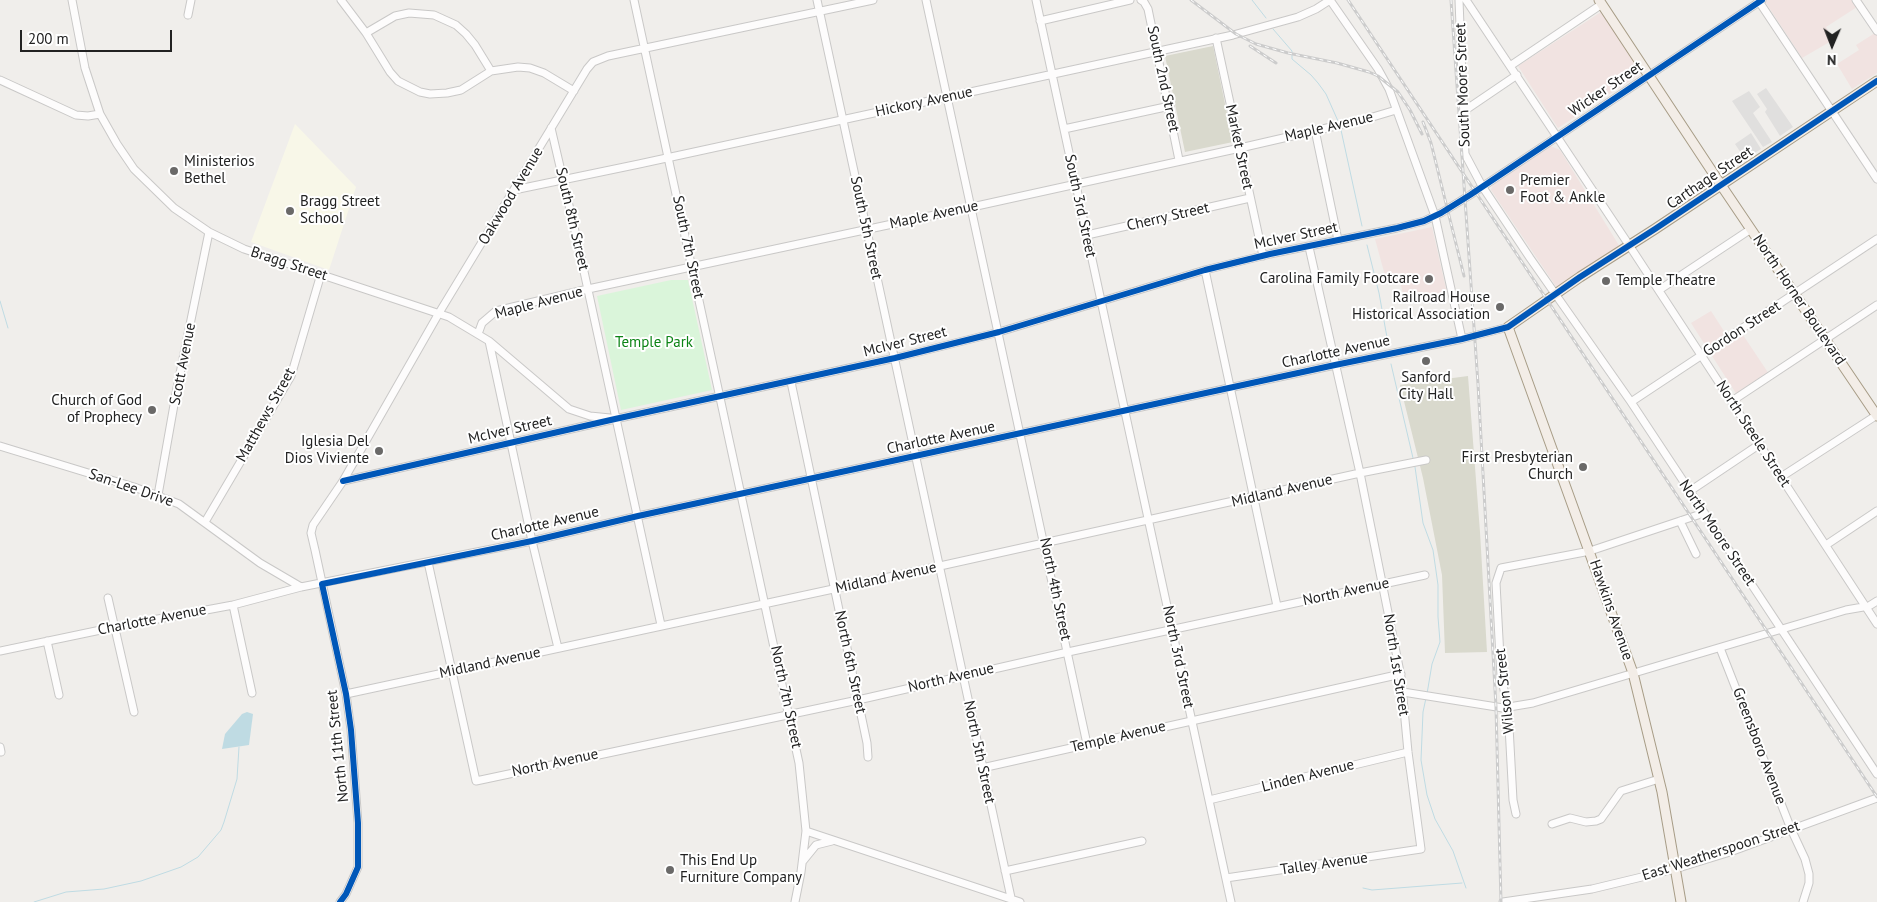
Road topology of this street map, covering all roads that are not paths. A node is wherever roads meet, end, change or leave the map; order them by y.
1 (72, 0) edge
2 (191, 0) edge
3 (341, 0) edge
4 (634, 0) edge
5 (817, 0) edge
6 (873, 0) edge
7 (926, 0) edge
8 (1036, 0) edge
9 (1130, 0) edge
10 (1141, 0) edge
11 (1330, 0) edge
12 (1459, 0) edge
13 (1466, 0) edge
14 (1856, 0) edge
15 (1760, 1) edge
16 (1600, 2) edge
17 (819, 12) junction
18 (188, 15) dead end
19 (1040, 20) junction
20 (1877, 31) edge
21 (366, 33) junction
22 (1216, 38) junction
23 (644, 48) junction
24 (1157, 52) junction
25 (1510, 66) junction
26 (491, 71) junction
27 (1052, 75) junction
28 (1517, 75) junction
29 (1649, 76) junction
30 (0, 80) edge
31 (1877, 82) edge
32 (574, 91) junction
33 (947, 97) junction
34 (1170, 106) junction
35 (1395, 108) junction
36 (1464, 111) junction
37 (1832, 111) junction
38 (100, 114) junction
39 (842, 120) junction
40 (551, 128) junction
41 (1064, 129) junction
42 (1315, 130) junction
43 (1557, 137) junction
44 (1240, 148) junction
45 (668, 157) junction
46 (1179, 160) junction
47 (1877, 179) edge
48 (563, 181) junction
49 (1076, 184) junction
50 (1721, 185) junction
51 (1482, 186) junction
52 (514, 190) junction
53 (1250, 198) junction
54 (1464, 198) joint
55 (972, 207) junction
56 (1435, 216) junction
57 (866, 229) junction
58 (1751, 229) junction
59 (209, 232) junction
60 (1087, 235) junction
61 (1877, 239) edge
62 (1338, 240) junction
63 (1629, 245) junction
64 (1309, 247) junction
65 (1263, 256) junction
66 (692, 268) junction
67 (1205, 270) junction
68 (321, 274) junction
69 (588, 289) junction
70 (1659, 290) junction
71 (1555, 293) junction
72 (1795, 294) junction
73 (1101, 302) junction
74 (1877, 305) edge
75 (439, 313) junction
76 (1508, 327) junction
77 (998, 332) junction
78 (478, 334) junction
79 (1462, 339) junction
80 (1825, 339) junction
81 (489, 342) junction
82 (1702, 356) junction
83 (895, 358) junction
84 (1335, 365) junction
85 (791, 382) junction
86 (1231, 388) junction
87 (721, 396) junction
88 (1732, 401) junction
89 (1631, 402) junction
90 (1125, 411) junction
91 (1877, 415) edge
92 (615, 419) junction
93 (1021, 434) junction
94 (511, 444) junction
95 (1760, 444) junction
96 (0, 446) edge
97 (914, 456) junction
98 (1426, 460) dead end
99 (1360, 473) junction
100 (1781, 476) junction
101 (812, 479) junction
102 (343, 481) junction
103 (1690, 491) junction
104 (742, 494) junction
105 (158, 495) junction
106 (1255, 497) junction
107 (1877, 511) edge
108 (1704, 513) junction
109 (638, 516) junction
110 (1149, 520) junction
111 (1680, 521) junction
112 (205, 522) junction
113 (532, 541) junction
114 (1044, 543) junction
115 (1826, 545) junction
116 (1590, 551) junction
117 (1696, 554) dead end
118 (428, 562) junction
119 (940, 566) junction
120 (1425, 575) dead end
121 (322, 584) junction
122 (1383, 584) junction
123 (301, 587) junction
124 (835, 588) junction
125 (108, 598) dead end
126 (1877, 601) edge
127 (766, 603) junction
128 (233, 605) junction
129 (1277, 606) junction
130 (1866, 606) junction
131 (1877, 624) edge
132 (661, 625) junction
133 (114, 627) junction
134 (1172, 629) junction
135 (1782, 629) junction
136 (47, 641) junction
137 (558, 648) junction
138 (1720, 648) junction
139 (0, 652) edge
140 (1068, 652) junction
141 (452, 672) junction
142 (1633, 673) junction
143 (1401, 674) junction
144 (963, 675) junction
145 (1403, 692) junction
146 (252, 693) dead end
147 (346, 694) junction
148 (59, 696) dead end
149 (858, 700) junction
150 (1508, 708) junction
151 (134, 712) dead end
152 (789, 714) junction
153 (1192, 721) junction
154 (1088, 744) junction
155 (1408, 752) junction
156 (868, 757) dead end
157 (982, 768) junction
158 (1877, 774) edge
159 (1659, 779) junction
160 (1877, 798) edge
161 (1209, 800) junction
162 (1516, 814) dead end
163 (1552, 824) dead end
164 (1791, 829) junction
165 (806, 831) junction
166 (834, 840) junction
167 (1142, 840) dead end
168 (1421, 849) joint
169 (803, 861) junction
170 (1675, 869) junction
171 (1005, 871) junction
172 (1226, 878) junction
173 (1011, 901) edge
174 (340, 902) edge
175 (795, 902) edge
176 (1020, 902) edge
177 (1231, 902) edge
178 (1504, 902) edge
179 (1681, 902) edge
180 (1803, 902) edge

1 - 38 street, Bragg Street
2 - 18 street
3 - 21 street
4 - 23 street, South 7th Street
5 - 17 street, South 5th Street
6 - 17 street, Oakwood Avenue
7 - 33 street, North 4th Street
8 - 19 street, South 3rd Street
9 - 19 street
10 - 24 street, South 2nd Street
11 - 22 street, Hickory Avenue
11 - 35 street
12 - 36 street, South Moore Street
13 - 25 street, North Steele Street
14 - 20 street
15 - 29 street, Wicker Street
15 - 37 street
16 - 25 street
16 - 29 main road, North Horner Boulevard
17 - 23 street, Oakwood Avenue
17 - 39 street, South 5th Street
19 - 27 street, South 3rd Street
21 - 26 street
21 - 26 street
22 - 24 street, Hickory Avenue
22 - 44 street, Market Street
23 - 32 street, Oakwood Avenue
23 - 45 street, South 7th Street
24 - 27 street, Hickory Avenue
24 - 34 street, South 2nd Street
25 - 28 street, North Steele Street
26 - 32 street
27 - 33 street, Hickory Avenue
27 - 41 street, South 3rd Street
28 - 36 street
28 - 43 street, North Steele Street
29 - 43 street, Wicker Street
29 - 50 main road, North Horner Boulevard
30 - 38 street
31 - 37 main road, Carthage Street
32 - 40 street, Oakwood Avenue
33 - 39 street, Hickory Avenue
33 - 55 street, North 4th Street
34 - 41 street
34 - 46 street, South 2nd Street
35 - 42 street, Maple Avenue
35 - 56 street
36 - 51 street, South Moore Street
37 - 47 street
37 - 50 main road, Carthage Street
38 - 59 street, Bragg Street
39 - 45 street, Hickory Avenue
39 - 57 street, South 5th Street
40 - 48 street, South 8th Street
40 - 52 street, Oakwood Avenue
41 - 49 street, South 3rd Street
42 - 44 street, Maple Avenue
42 - 62 street
43 - 51 street, Wicker Street
43 - 63 street, North Steele Street
44 - 46 street, Maple Avenue
44 - 53 street, Market Street
45 - 48 street, Hickory Avenue
45 - 66 street, South 7th Street
46 - 49 street, Maple Avenue
48 - 52 street, Hickory Avenue
48 - 69 street, South 8th Street
49 - 55 street, Maple Avenue
49 - 60 street, South 3rd Street
50 - 58 main road, North Horner Boulevard
50 - 63 main road, Carthage Street
51 - 54 street, Wicker Street
51 - 71 street, South Moore Street
52 - 75 street, Oakwood Avenue
53 - 60 street, Cherry Street
53 - 65 street, Market Street
54 - 56 street, McIver Street
55 - 57 street, Maple Avenue
55 - 77 street, North 4th Street
56 - 62 street, McIver Street
56 - 79 street
57 - 66 street, Maple Avenue
57 - 83 street, South 5th Street
58 - 70 street
58 - 72 main road, North Horner Boulevard
59 - 68 street, Bragg Street
59 - 105 street, Scott Avenue
60 - 73 street, South 3rd Street
61 - 72 street, Gordon Street
62 - 64 street, McIver Street
63 - 70 street, North Steele Street
63 - 71 main road, Carthage Street
64 - 65 street, McIver Street
64 - 84 street, North 1st Street
65 - 67 street, McIver Street
66 - 69 street, Maple Avenue
66 - 87 street, South 7th Street
67 - 73 street, McIver Street
67 - 86 street
68 - 75 street, Bragg Street
68 - 112 street, Matthews Street
69 - 78 street, Maple Avenue
69 - 92 street, South 8th Street
70 - 82 street, North Steele Street
71 - 76 main road, Charlotte Avenue
71 - 89 street, North Moore Street
72 - 80 main road, North Horner Boulevard
72 - 82 street, Gordon Street
73 - 77 street, McIver Street
73 - 90 street, South 3rd Street
74 - 80 street
75 - 78 street, Bragg Street
75 - 102 street, Oakwood Avenue
76 - 79 street, Charlotte Avenue
76 - 116 main road, Hawkins Avenue
77 - 83 street, McIver Street
77 - 93 street, North 4th Street
78 - 81 street, Bragg Street
79 - 84 street, Charlotte Avenue
80 - 88 street
80 - 91 main road, North Horner Boulevard
81 - 92 street, Bragg Street
81 - 94 street
82 - 88 street, North Steele Street
82 - 89 street, Gordon Street
83 - 85 street, McIver Street
83 - 97 street, South 5th Street
84 - 86 street, Charlotte Avenue
84 - 99 street, North 1st Street
85 - 87 street, McIver Street
85 - 101 street, North 6th Street
86 - 90 street, Charlotte Avenue
86 - 106 street
87 - 92 street, McIver Street
87 - 104 street, South 7th Street
88 - 95 street, North Steele Street
89 - 103 street, North Moore Street
90 - 93 street, Charlotte Avenue
90 - 110 street, North 3rd Street
91 - 100 street
92 - 94 street, McIver Street
92 - 109 street, South 8th Street
93 - 97 street, Charlotte Avenue
93 - 114 street, North 4th Street
94 - 102 street, McIver Street
94 - 113 street
95 - 100 street, North Steele Street
95 - 103 street
96 - 105 street, San-Lee Drive
97 - 101 street, Charlotte Avenue
97 - 119 street, North 5th Street
98 - 99 street, Midland Avenue
99 - 106 street, Midland Avenue
99 - 122 street, North 1st Street
100 - 115 street, North Steele Street
101 - 104 street, Charlotte Avenue
101 - 124 street, North 6th Street
102 - 121 street, Oakwood Avenue
103 - 108 street, North Moore Street
104 - 109 street, Charlotte Avenue
104 - 127 street, North 7th Street
105 - 112 street, San-Lee Drive
106 - 110 street, Midland Avenue
106 - 129 street
107 - 115 street
108 - 111 street
108 - 135 street, North Moore Street
109 - 113 street, Charlotte Avenue
109 - 132 street, South 8th Street
110 - 114 street, Midland Avenue
110 - 134 street, North 3rd Street
111 - 116 street
111 - 117 street
112 - 123 street, San-Lee Drive
113 - 118 street, Charlotte Avenue
113 - 137 street
114 - 119 street, Midland Avenue
114 - 140 street, North 4th Street
115 - 130 street, North Steele Street
116 - 142 main road, Hawkins Avenue
116 - 150 street, Wilson Street
118 - 121 street, Charlotte Avenue
118 - 141 street
119 - 124 street, Midland Avenue
119 - 144 street, North 5th Street
120 - 122 street, North Avenue
121 - 123 street, Charlotte Avenue
121 - 147 street, North 11th Street
122 - 129 street, North Avenue
122 - 143 street, North 1st Street
123 - 128 street, Charlotte Avenue
124 - 127 street, Midland Avenue
124 - 149 street, North 6th Street
125 - 133 street
126 - 130 street
127 - 132 street, Midland Avenue
127 - 152 street, North 7th Street
128 - 133 street, Charlotte Avenue
128 - 146 street
129 - 134 street, North Avenue
130 - 131 street, North Steele Street
130 - 135 street
132 - 137 street, Midland Avenue
133 - 136 street, Charlotte Avenue
133 - 151 street
134 - 140 street, North Avenue
134 - 153 street, North 3rd Street
135 - 138 street
135 - 158 street, North Moore Street
136 - 139 street, Charlotte Avenue
136 - 148 street
137 - 141 street, Midland Avenue
138 - 142 street
138 - 164 street, Greensboro Avenue
140 - 144 street, North Avenue
140 - 154 street, North 4th Street
141 - 147 street, Midland Avenue
141 - 152 street, North Avenue
142 - 150 street
142 - 159 main road, Hawkins Avenue
143 - 145 street, North 1st Street
143 - 153 street, Temple Avenue
144 - 149 street, North Avenue
144 - 157 street, North 5th Street
145 - 150 street
145 - 155 street, North 1st Street
147 - 174 street, North 11th Street
149 - 152 street, North Avenue
149 - 156 street, North 6th Street
150 - 162 street, Wilson Street
152 - 165 street, North 7th Street
153 - 154 street, Temple Avenue
153 - 161 street, North 3rd Street
154 - 157 street, Temple Avenue
155 - 161 street, Linden Avenue
155 - 168 street, North 1st Street
157 - 171 street, North 5th Street
159 - 163 street
159 - 170 main road, Hawkins Avenue
160 - 164 street, East Weatherspoon Street
161 - 172 street, North 3rd Street
164 - 170 street, East Weatherspoon Street
164 - 180 street, Greensboro Avenue
165 - 166 street
165 - 169 street, North 7th Street
166 - 169 street
166 - 173 street
167 - 171 street
168 - 172 street, Talley Avenue
169 - 175 street, North 7th Street
170 - 178 street, East Weatherspoon Street
170 - 179 main road, Hawkins Avenue
171 - 173 street, North 5th Street
172 - 177 street, North 3rd Street
173 - 176 street

